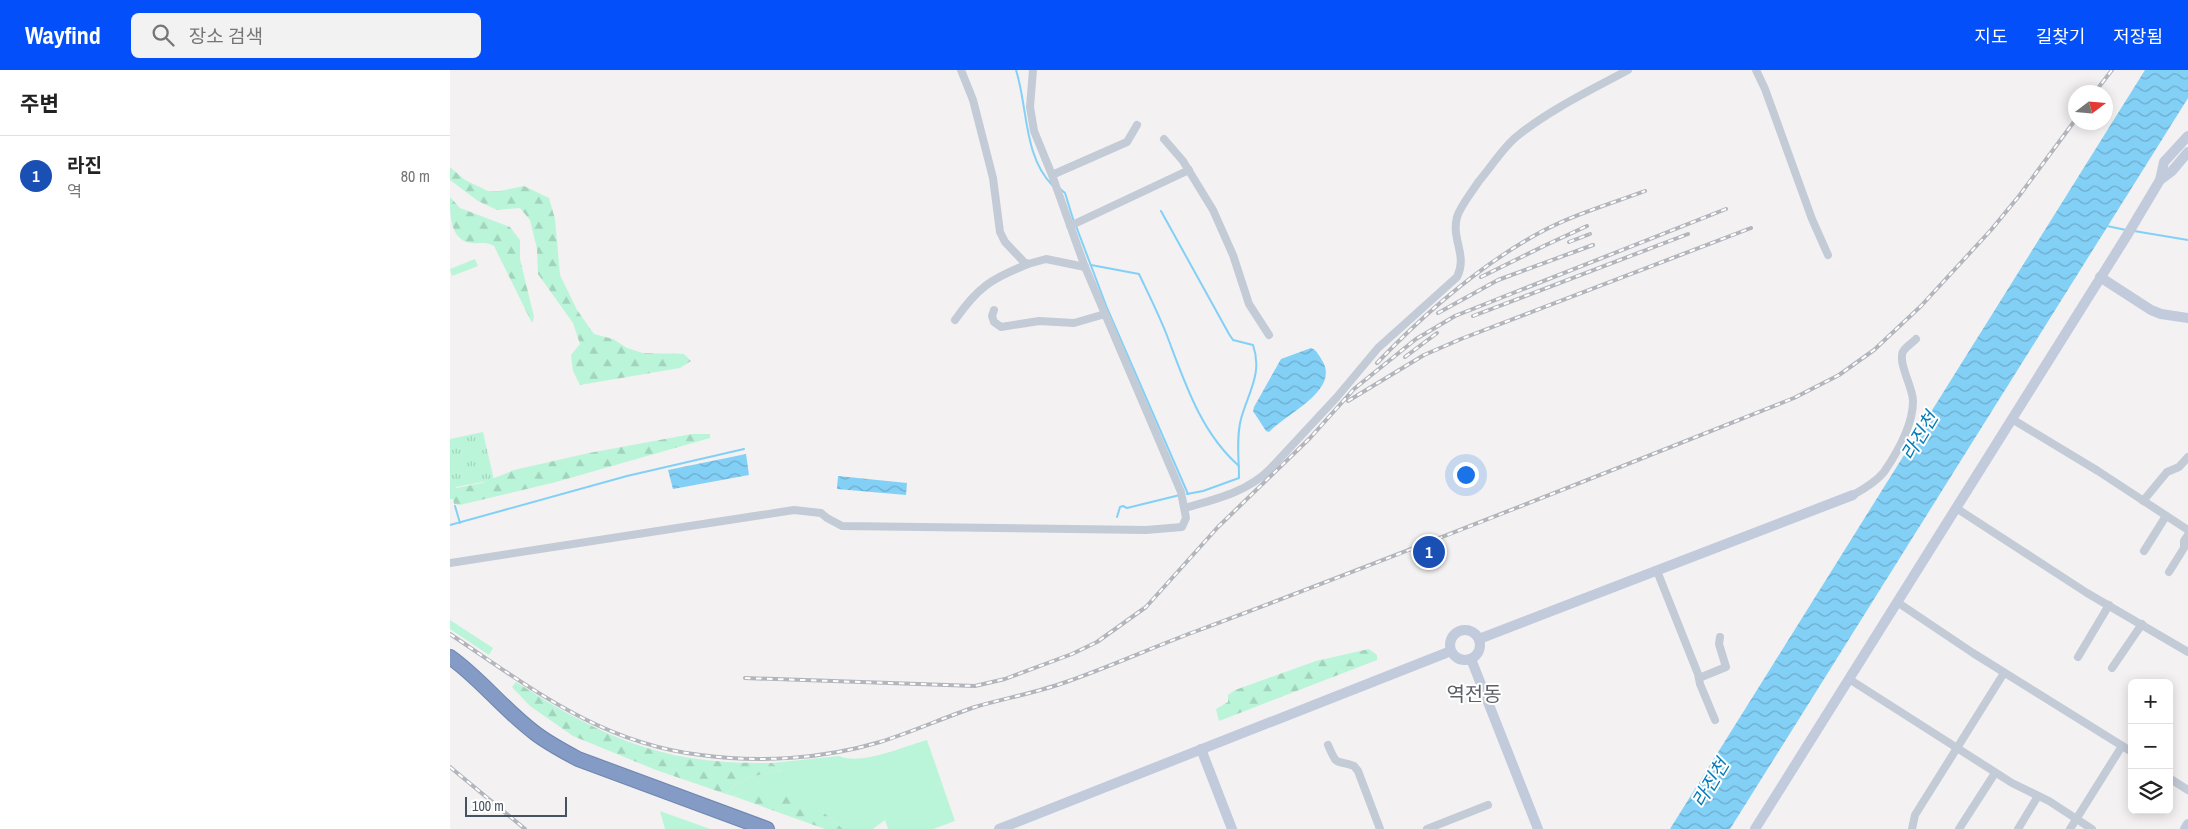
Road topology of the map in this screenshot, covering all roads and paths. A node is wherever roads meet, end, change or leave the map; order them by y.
1 (961, 70) edge
2 (1033, 70) edge
3 (1628, 70) edge
4 (1756, 70) edge
5 (1137, 126) dead end
6 (2188, 136) edge
7 (1164, 139) dead end
8 (2188, 152) edge
9 (1188, 170) junction
10 (1052, 175) junction
11 (2160, 180) junction
12 (1070, 226) junction
13 (1828, 255) dead end
14 (1028, 264) junction
15 (1085, 267) junction
16 (2100, 277) junction
17 (994, 310) dead end
18 (1105, 314) junction
19 (2188, 318) edge
20 (955, 320) dead end
21 (1270, 335) dead end
22 (1916, 339) dead end
23 (2012, 419) junction
24 (2188, 457) edge
25 (1853, 495) joint
26 (2143, 501) junction
27 (1185, 508) junction
28 (1956, 508) junction
29 (2166, 516) junction
30 (2188, 530) edge
31 (2188, 535) edge
32 (2144, 551) dead end
33 (450, 563) edge
34 (1657, 571) junction
35 (2169, 572) dead end
36 (1897, 602) junction
37 (2109, 605) junction
38 (2142, 624) junction
39 (1720, 637) dead end
40 (1479, 639) junction
41 (1451, 651) junction
42 (2188, 652) edge
43 (450, 657) edge
44 (2078, 657) dead end
45 (1471, 659) junction
46 (2112, 668) dead end
47 (2004, 673) junction
48 (1699, 678) junction
49 (1849, 679) junction
50 (1715, 720) dead end
51 (1328, 746) dead end
52 (2122, 746) junction
53 (1956, 748) junction
54 (1201, 749) junction
55 (2128, 750) edge
56 (1995, 773) junction
57 (2173, 781) edge
58 (2188, 790) edge
59 (2038, 796) junction
60 (1488, 805) dead end
61 (2076, 818) junction
62 (2188, 824) edge
63 (768, 829) edge
64 (998, 829) edge
65 (1232, 829) edge
66 (1380, 829) edge
67 (1427, 829) edge
68 (1538, 829) edge
69 (1755, 829) edge
70 (1912, 829) edge
71 (1959, 829) edge
72 (2018, 829) edge
73 (2070, 829) edge
74 (2092, 829) edge
75 (2185, 829) edge

1 - 14 street
2 - 10 street
3 - 27 street
4 - 13 street
5 - 10 street
6 - 11 main road
7 - 9 street
8 - 11 main road
9 - 12 street
9 - 21 street
10 - 12 street
11 - 16 main road
12 - 15 street
14 - 15 street
14 - 20 street
15 - 18 street
16 - 19 main road
16 - 23 main road
17 - 18 street
18 - 27 street
22 - 25 street
23 - 26 street
23 - 28 main road
24 - 26 street
25 - 34 main road
26 - 29 street
27 - 33 street
28 - 36 main road
28 - 37 street
29 - 30 street
29 - 32 street
31 - 35 street
34 - 40 main road
34 - 48 street
36 - 47 street
36 - 49 main road
37 - 38 street
37 - 44 street
38 - 42 street
38 - 46 street
39 - 48 street
40 - 41 main road
40 - 45 main road
41 - 45 main road
41 - 54 main road
43 - 63 highway
45 - 68 main road
47 - 52 street
47 - 53 street
48 - 50 street
49 - 53 street
49 - 69 main road
51 - 66 street
52 - 55 street
52 - 61 street
53 - 56 street
53 - 70 street
54 - 64 main road
54 - 65 main road
56 - 59 street
56 - 71 street
57 - 58 street
59 - 61 street
59 - 72 street
60 - 67 street
61 - 73 street
61 - 74 street
62 - 75 main road

